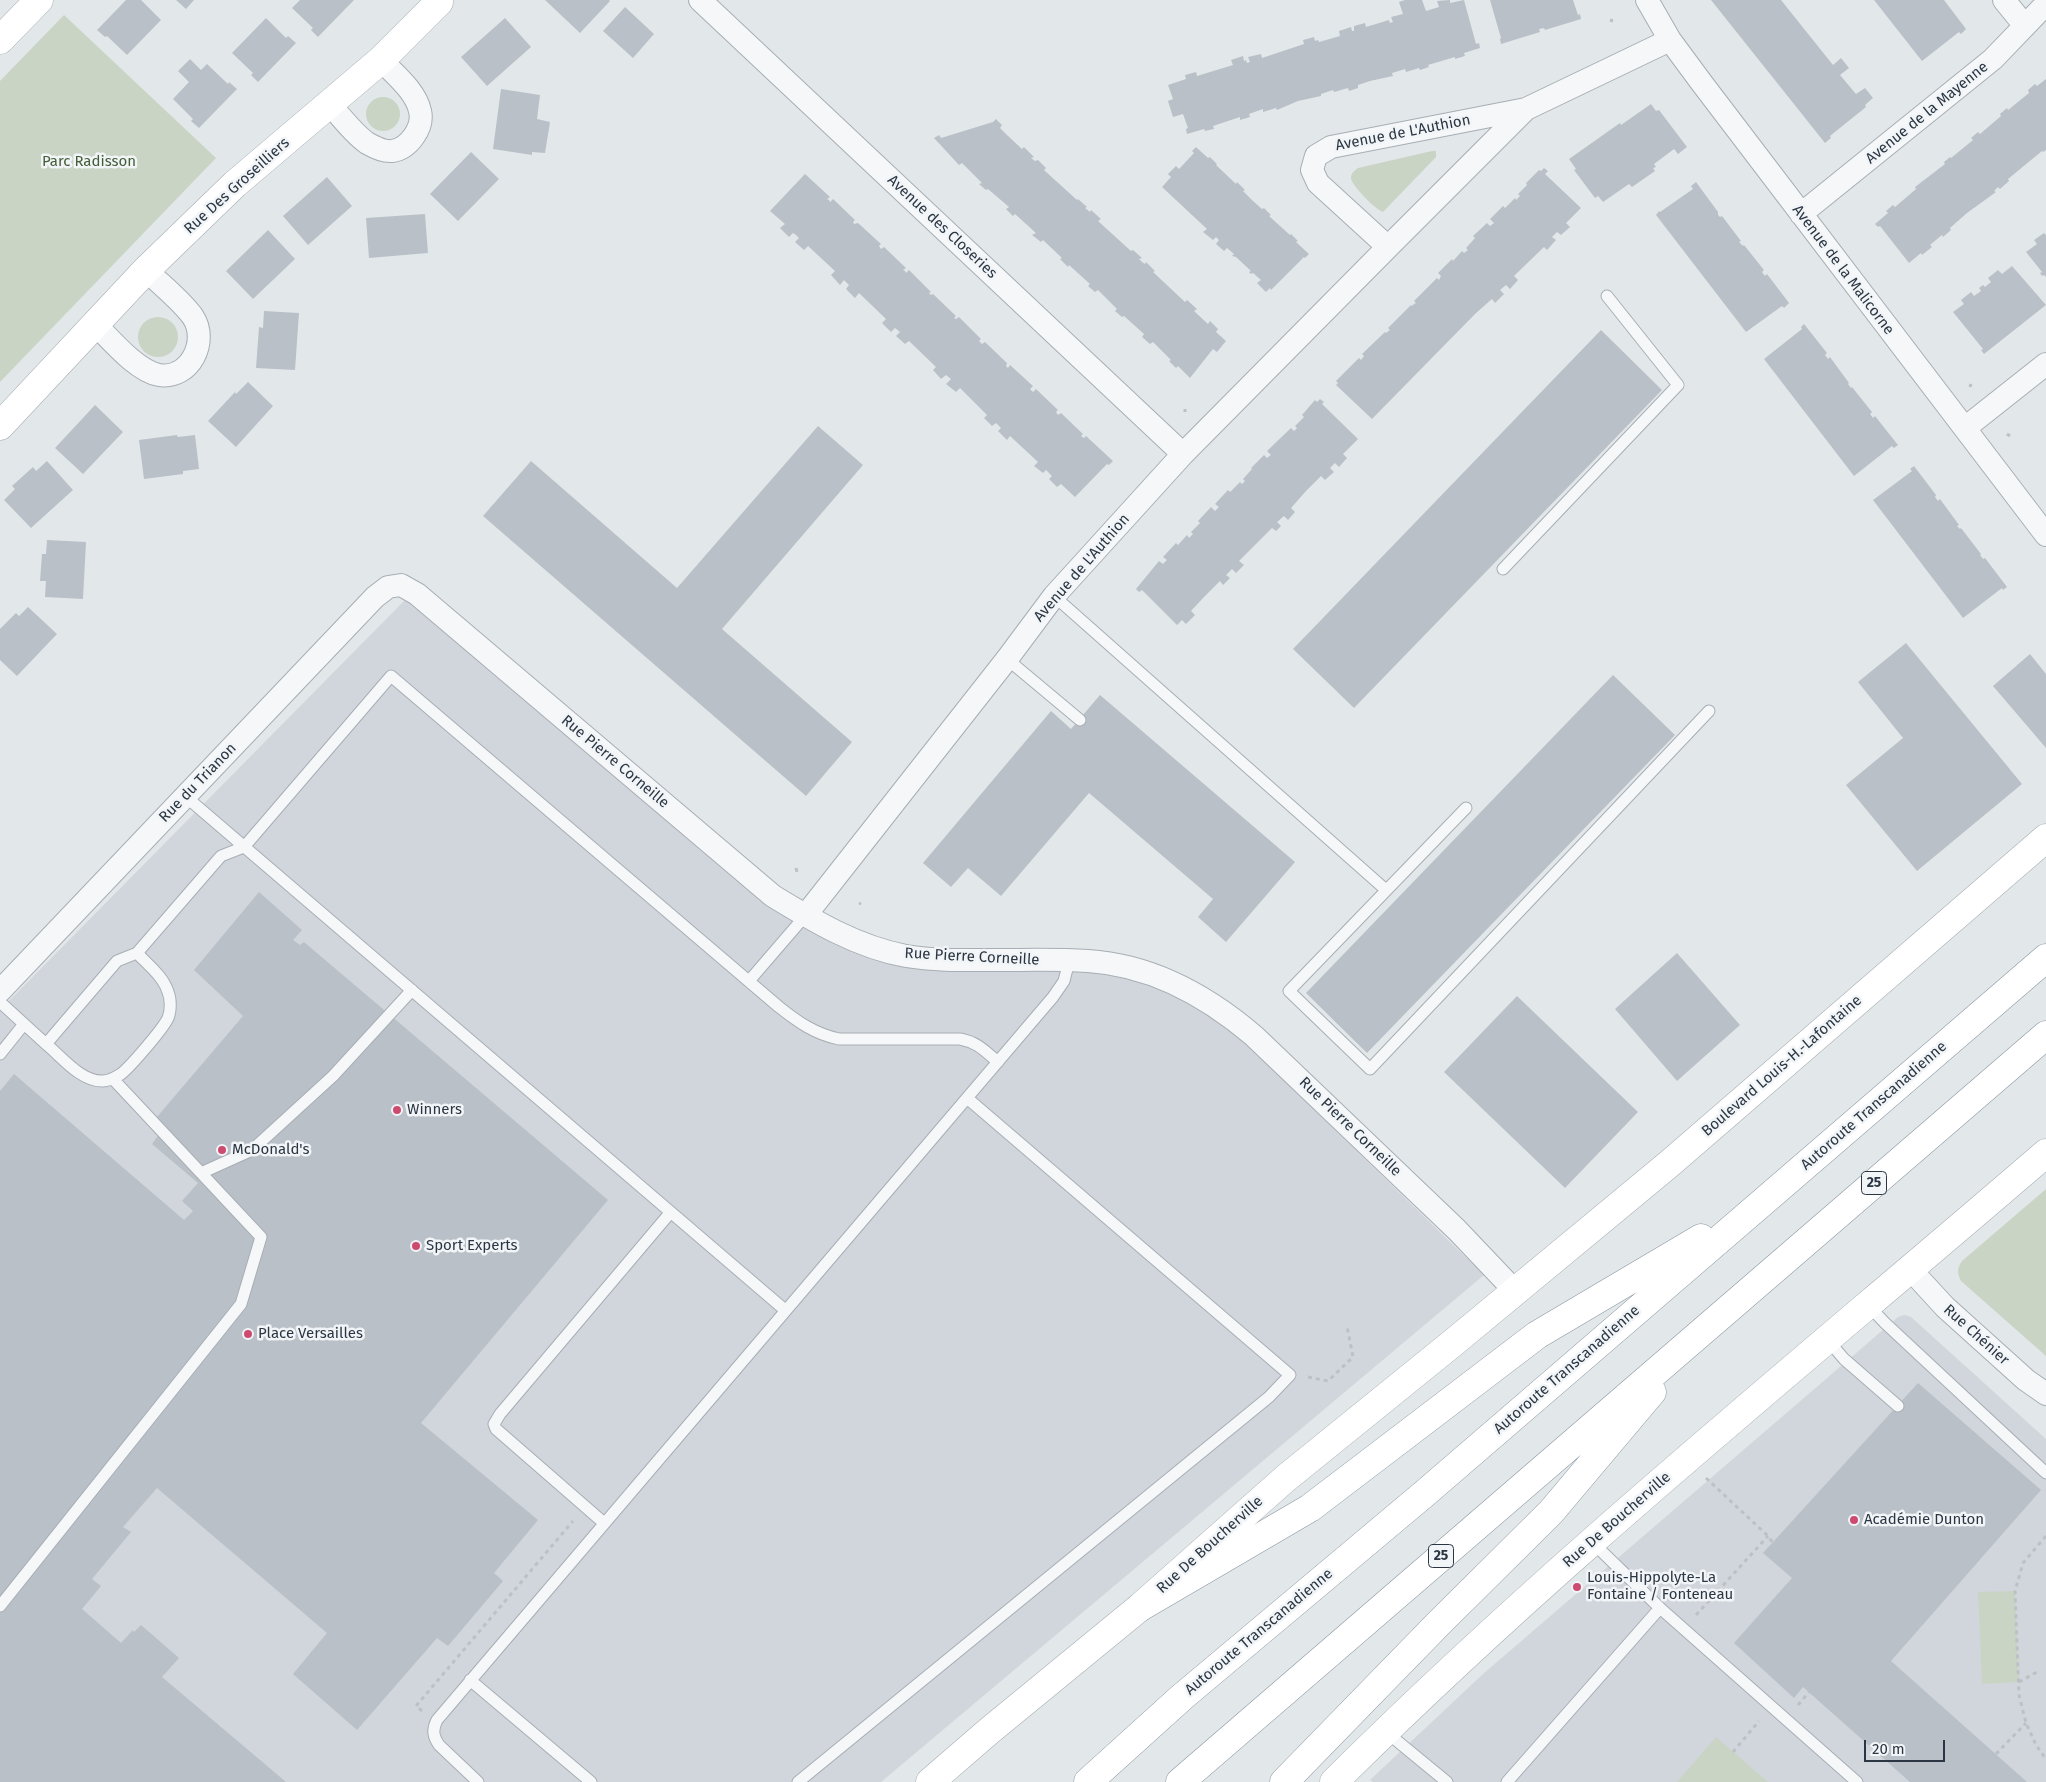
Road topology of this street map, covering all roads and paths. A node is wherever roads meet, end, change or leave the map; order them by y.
1 (39, 0) edge
2 (700, 0) edge
3 (1647, 0) edge
4 (2004, 0) edge
5 (439, 1) edge
6 (2046, 4) edge
7 (2025, 26) junction
8 (0, 40) edge
9 (1670, 40) junction
10 (381, 60) junction
11 (330, 104) junction
12 (1526, 109) junction
13 (1801, 214) junction
14 (1388, 247) junction
15 (146, 270) junction
16 (1607, 296) dead end
17 (96, 325) junction
18 (2046, 364) edge
19 (0, 426) edge
20 (1965, 428) junction
21 (1184, 454) junction
22 (2046, 535) edge
23 (1503, 569) dead end
24 (401, 585) joint
25 (1054, 596) junction
26 (1007, 659) junction
27 (1709, 711) dead end
28 (1080, 720) dead end
29 (185, 796) junction
30 (1466, 808) dead end
31 (2046, 838) edge
32 (244, 847) junction
33 (1386, 890) junction
34 (805, 916) junction
35 (137, 953) junction
36 (2046, 958) edge
37 (1069, 961) junction
38 (749, 982) junction
39 (412, 990) junction
40 (0, 991) edge
41 (0, 1002) edge
42 (24, 1024) junction
43 (2046, 1035) edge
44 (46, 1044) junction
45 (0, 1054) edge
46 (998, 1062) junction
47 (113, 1079) junction
48 (967, 1098) junction
49 (2046, 1154) edge
50 (201, 1173) junction
51 (1761, 1203) junction
52 (670, 1213) junction
53 (1911, 1270) junction
54 (1515, 1291) junction
55 (1868, 1305) junction
56 (785, 1310) junction
57 (1347, 1326) dead end
58 (1703, 1332) junction
59 (1828, 1340) junction
60 (1290, 1375) junction
61 (2046, 1394) edge
62 (1898, 1406) dead end
63 (2046, 1472) edge
64 (1706, 1478) dead end
65 (604, 1523) junction
66 (566, 1530) dead end
67 (1768, 1536) junction
68 (2046, 1536) edge
69 (1592, 1542) junction
70 (1773, 1543) dead end
71 (0, 1606) edge
72 (1139, 1608) junction
73 (1660, 1608) junction
74 (1698, 1612) dead end
75 (2037, 1672) dead end
76 (470, 1680) junction
77 (2019, 1682) junction
78 (1809, 1692) dead end
79 (1798, 1705) dead end
80 (416, 1706) dead end
81 (1771, 1707) junction
82 (2026, 1723) junction
83 (1385, 1731) junction
84 (1734, 1752) dead end
85 (1996, 1754) dead end
86 (2046, 1759) edge
87 (478, 1782) edge
88 (591, 1782) edge
89 (798, 1782) edge
90 (930, 1782) edge
91 (1088, 1782) edge
92 (1180, 1782) edge
93 (1284, 1782) edge
94 (1334, 1782) edge
95 (1447, 1782) edge
96 (1507, 1782) edge
97 (1857, 1782) edge

1 - 8 main road
2 - 21 street, Avenue des Closeries
3 - 9 street, Avenue de la Malicorne
4 - 7 street
5 - 10 main road, Rue Des Groseilliers
6 - 7 street, Avenue de la Mayenne
7 - 13 street, Avenue de la Mayenne
9 - 12 street, Avenue de L'Authion
9 - 13 street, Avenue de la Malicorne
10 - 11 main road, Rue Des Groseilliers
10 - 11 street
11 - 15 main road, Rue Des Groseilliers
12 - 14 street, Avenue de L'Authion
12 - 14 street, Avenue de L'Authion
13 - 20 street, Avenue de la Malicorne
14 - 21 street, Avenue de L'Authion
15 - 17 main road, Rue Des Groseilliers
15 - 17 street
16 - 23 lane
17 - 19 main road, Rue Des Groseilliers
18 - 20 street
20 - 22 street, Avenue de la Malicorne
21 - 25 street, Avenue de L'Authion
24 - 29 street, Rue du Trianon
24 - 34 street, Rue Pierre Corneille
25 - 26 street, Avenue de L'Authion
25 - 33 lane
26 - 28 lane
26 - 34 street, Avenue de L'Authion
27 - 33 lane
29 - 32 lane
29 - 40 street, Rue du Trianon
30 - 33 lane
31 - 54 main road, Boulevard Louis-H.-Lafontaine
32 - 35 lane
32 - 38 lane
32 - 39 lane
34 - 37 street, Rue Pierre Corneille
34 - 38 lane
35 - 44 lane
35 - 47 lane
36 - 51 main road, Autoroute Transcanadienne
37 - 46 lane
37 - 54 street, Rue Pierre Corneille
38 - 46 lane
39 - 50 lane
39 - 52 lane
41 - 42 lane
42 - 44 lane
42 - 45 lane
43 - 58 main road, 25
44 - 47 lane
46 - 48 lane
47 - 50 lane
48 - 56 lane
48 - 60 lane
49 - 53 main road
50 - 71 lane
51 - 72 main road
51 - 91 main road, Autoroute Transcanadienne
52 - 56 lane
52 - 65 lane
53 - 55 main road, Rue De Boucherville
53 - 61 street, Rue Chénier
54 - 72 main road, Rue De Boucherville
55 - 59 main road, Rue De Boucherville
55 - 63 lane
56 - 65 lane
57 - 60 path
58 - 92 main road, 25
58 - 93 main road
59 - 62 lane
59 - 69 main road, Rue De Boucherville
60 - 89 lane
64 - 67 path
65 - 76 lane
66 - 80 path
67 - 70 path
67 - 74 path
68 - 77 path
69 - 73 lane
69 - 83 main road, Rue De Boucherville
72 - 90 main road, Rue De Boucherville
73 - 81 lane
73 - 96 lane
75 - 77 path
76 - 87 lane
76 - 88 lane
77 - 82 path
78 - 79 path
81 - 84 path
81 - 97 lane
82 - 85 path
82 - 86 path
83 - 94 main road, Rue De Boucherville
83 - 95 lane

